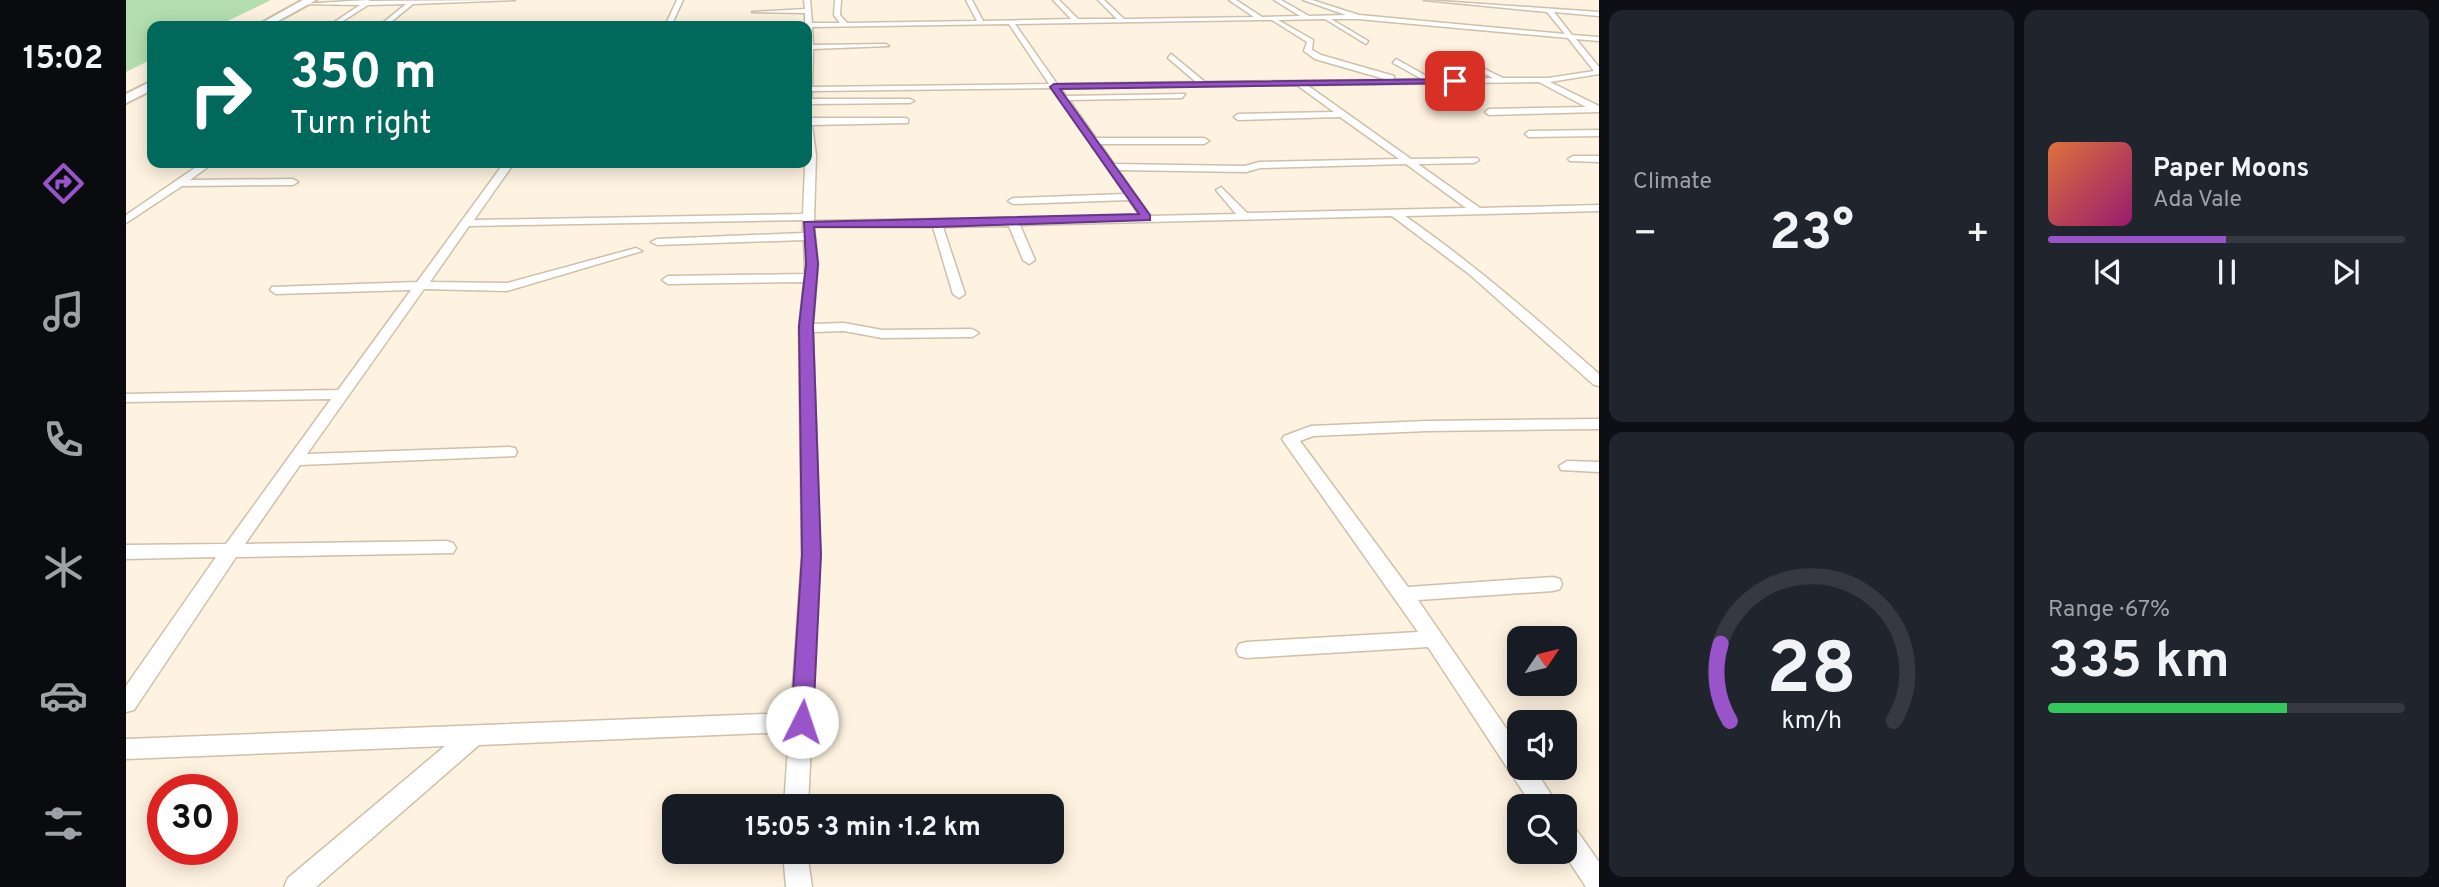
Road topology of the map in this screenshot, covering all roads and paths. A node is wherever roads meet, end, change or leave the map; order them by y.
1 (512, 0) edge
2 (680, 0) edge
3 (807, 0) edge
4 (838, 0) edge
5 (969, 0) edge
6 (1056, 0) edge
7 (1101, 0) edge
8 (1232, 0) edge
9 (1277, 0) edge
10 (1306, 0) edge
11 (1430, 0) edge
12 (304, 1) edge
13 (407, 1) edge
14 (459, 1) edge
15 (368, 2) junction
16 (1460, 3) junction
17 (451, 7) dead end
18 (1516, 8) junction
19 (808, 10) junction
20 (1549, 10) junction
21 (755, 12) dead end
22 (1599, 14) edge
23 (1521, 16) dead end
24 (1358, 17) junction
25 (1311, 19) junction
26 (1326, 19) junction
27 (1263, 20) junction
28 (1273, 20) junction
29 (259, 21) edge
30 (270, 21) edge
31 (340, 21) edge
32 (387, 21) edge
33 (670, 21) edge
34 (809, 21) edge
35 (1077, 22) junction
36 (1124, 22) junction
37 (981, 23) junction
38 (1011, 23) junction
39 (1526, 24) dead end
40 (812, 25) edge
41 (845, 25) junction
42 (1473, 27) junction
43 (976, 32) dead end
44 (1017, 32) junction
45 (1030, 32) dead end
46 (1531, 32) junction
47 (1567, 36) junction
48 (1599, 39) edge
49 (1366, 43) dead end
50 (886, 46) dead end
51 (812, 47) edge
52 (1171, 56) dead end
53 (1454, 56) dead end
54 (1396, 61) dead end
55 (874, 78) dead end
56 (812, 79) edge
57 (147, 80) edge
58 (1502, 80) junction
59 (1539, 80) junction
60 (1431, 81) junction
61 (1400, 82) junction
62 (1299, 83) junction
63 (1204, 85) junction
64 (1054, 87) junction
65 (147, 88) edge
66 (812, 89) edge
67 (126, 90) edge
68 (1182, 96) dead end
69 (1062, 98) junction
70 (126, 99) edge
71 (910, 100) dead end
72 (812, 102) edge
73 (1598, 110) edge
74 (1489, 111) dead end
75 (1343, 114) junction
76 (1238, 117) dead end
77 (812, 121) edge
78 (905, 121) dead end
79 (1599, 133) edge
80 (1529, 134) dead end
81 (1092, 141) junction
82 (1204, 141) dead end
83 (1573, 159) dead end
84 (1599, 159) edge
85 (1474, 160) dead end
86 (1407, 162) junction
87 (1110, 167) junction
88 (200, 168) edge
89 (506, 168) edge
90 (808, 168) edge
91 (293, 182) dead end
92 (178, 183) junction
93 (1221, 190) dead end
94 (1133, 197) junction
95 (1013, 201) dead end
96 (1599, 208) edge
97 (1476, 210) junction
98 (1393, 212) junction
99 (1243, 215) junction
100 (1146, 217) junction
101 (126, 220) edge
102 (1012, 220) junction
103 (467, 223) junction
104 (937, 224) junction
105 (809, 226) junction
106 (657, 242) dead end
107 (636, 251) dead end
108 (1029, 260) dead end
109 (810, 278) junction
110 (668, 280) dead end
111 (422, 287) junction
112 (276, 290) dead end
113 (959, 295) dead end
114 (806, 328) junction
115 (972, 333) dead end
116 (1599, 382) edge
117 (344, 394) junction
118 (126, 398) edge
119 (1599, 424) edge
120 (509, 452) dead end
121 (296, 460) junction
122 (1567, 466) dead end
123 (1599, 467) edge
124 (447, 548) dead end
125 (232, 549) junction
126 (126, 552) edge
127 (1553, 584) dead end
128 (1406, 598) junction
129 (1433, 639) junction
130 (1246, 650) dead end
131 (126, 703) edge
132 (802, 722) junction
133 (477, 733) junction
134 (1507, 748) edge
135 (126, 749) edge
136 (797, 794) edge
137 (1577, 852) edge
138 (796, 864) edge
139 (1599, 884) edge
140 (297, 887) edge
141 (799, 887) edge

1 - 14 street
2 - 33 street
3 - 19 street
4 - 41 street
5 - 37 street
6 - 35 street
7 - 36 street
8 - 27 street
9 - 25 street
10 - 24 street
11 - 16 street
12 - 15 street
12 - 29 main road
12 - 30 main road
13 - 14 street
13 - 15 street
13 - 32 street
14 - 17 street
15 - 31 street
16 - 18 street
16 - 42 street
18 - 20 street
18 - 23 street
19 - 21 street
19 - 34 street
20 - 22 street
20 - 47 street
24 - 26 street
24 - 42 street
25 - 26 street
25 - 28 street
26 - 49 street
27 - 28 street
27 - 36 street
28 - 61 street
35 - 36 street
35 - 38 street
37 - 38 street
37 - 41 street
38 - 44 street
39 - 46 street
40 - 41 street
42 - 46 street
43 - 44 street
44 - 45 street
44 - 64 street
46 - 47 street
47 - 48 street
47 - 59 street
50 - 51 street
52 - 63 street
53 - 58 street
54 - 60 street
55 - 56 street
57 - 67 main road
58 - 59 street
58 - 60 street
59 - 73 street
60 - 61 street
61 - 62 street
62 - 63 street
62 - 75 street
63 - 64 street
64 - 66 street
64 - 69 street
65 - 70 main road
68 - 69 street
69 - 81 street
71 - 72 street
73 - 74 street
75 - 76 street
75 - 86 street
77 - 78 street
79 - 80 street
81 - 82 street
81 - 87 street
83 - 84 street
85 - 86 street
86 - 87 street
86 - 97 street
87 - 94 street
88 - 92 street
89 - 103 street
90 - 105 street
91 - 92 street
92 - 101 street
93 - 99 street
94 - 95 street
94 - 100 street
96 - 97 street
97 - 98 street
98 - 99 street
98 - 116 street
99 - 100 street
100 - 102 street
102 - 104 street
102 - 108 street
103 - 105 street
103 - 111 street
104 - 105 street
104 - 113 street
105 - 106 street
105 - 109 street
107 - 111 street
109 - 110 street
109 - 114 street
111 - 112 street
111 - 117 street
114 - 115 street
114 - 132 street
117 - 118 street
117 - 121 street
119 - 128 street
120 - 121 street
121 - 125 street
122 - 123 street
124 - 125 street
125 - 126 street
125 - 131 street
127 - 128 street
128 - 129 street
129 - 130 street
129 - 134 street
132 - 133 street
132 - 136 street
133 - 135 street
133 - 140 street
137 - 139 street
138 - 141 street

